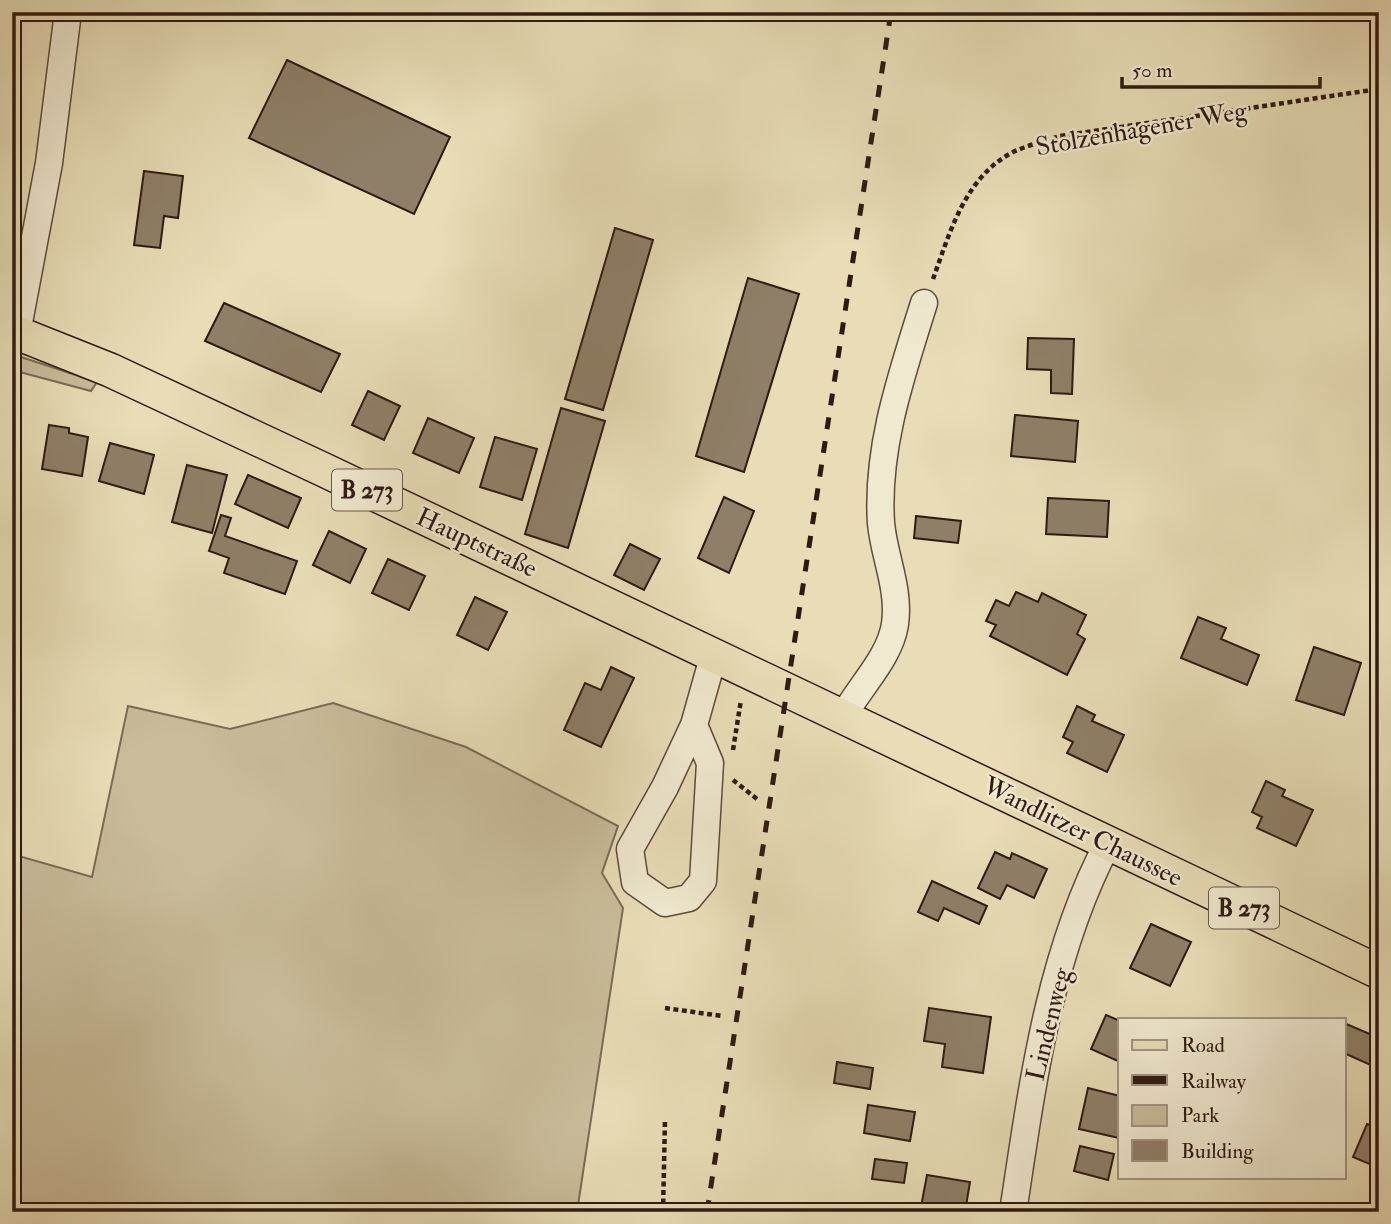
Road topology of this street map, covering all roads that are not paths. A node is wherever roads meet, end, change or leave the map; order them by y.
1 (68, 12) edge
2 (924, 303) road end
3 (15, 332) edge
4 (714, 654) junction
5 (787, 689) joint
6 (843, 717) junction
7 (694, 725) junction
8 (1108, 844) junction
9 (1379, 972) edge
10 (1013, 1212) edge

1 - 3 street
2 - 6 street
3 - 4 main road, Hauptstraße / B 273
4 - 5 main road, Hauptstraße / B 273
4 - 7 street
5 - 6 main road, Wandlitzer Chaussee / B 273
6 - 8 main road, Wandlitzer Chaussee / B 273
7 - 7 street
8 - 9 main road, Wandlitzer Chaussee / B 273
8 - 10 street, Lindenweg

